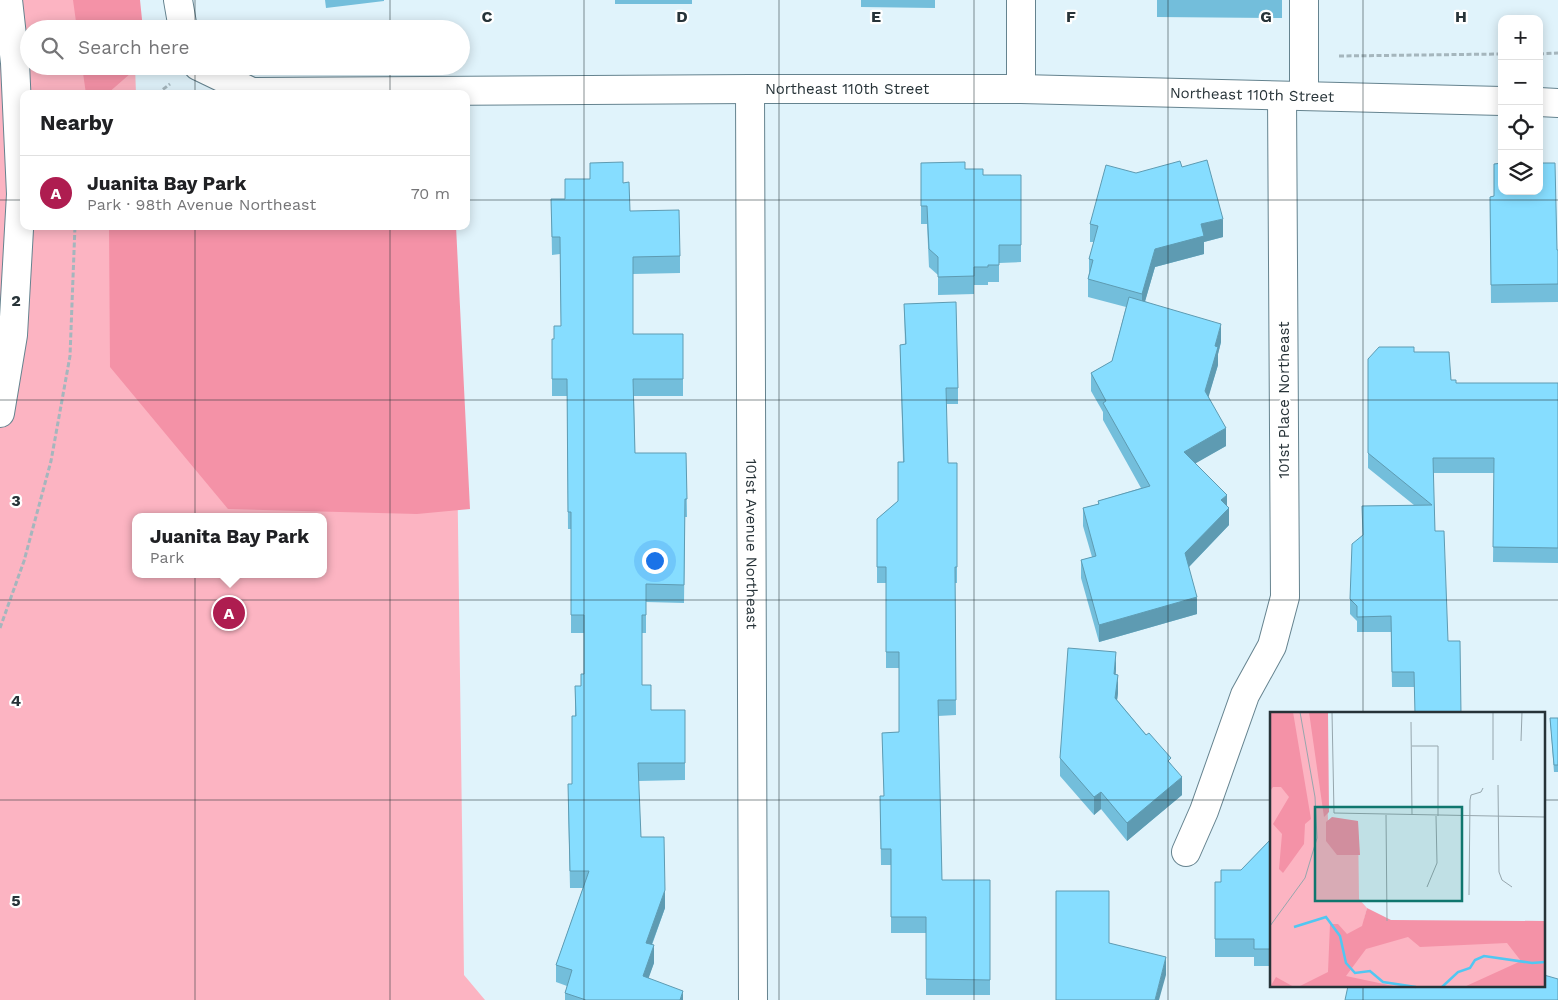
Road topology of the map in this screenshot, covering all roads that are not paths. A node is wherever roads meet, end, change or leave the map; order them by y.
1 (8, 0) edge
2 (178, 0) edge
3 (1021, 0) edge
4 (1304, 0) edge
5 (181, 20) edge
6 (217, 75) edge
7 (750, 89) junction
8 (1021, 89) junction
9 (248, 90) edge
10 (470, 91) edge
11 (1293, 96) junction
12 (1498, 102) edge
13 (1543, 102) edge
14 (1558, 103) edge
15 (20, 172) edge
16 (20, 212) edge
17 (0, 413) edge
18 (1186, 852) dead end
19 (753, 1000) edge

1 - 15 street
2 - 5 street
3 - 8 street
4 - 11 street, 101st Place Northeast
6 - 9 street, Northeast 110th Street
7 - 8 street, Northeast 110th Street
7 - 10 street, Northeast 110th Street
7 - 19 street, 101st Avenue Northeast
8 - 11 street, Northeast 110th Street
11 - 12 street, Northeast 110th Street
11 - 18 street, 101st Place Northeast
13 - 14 street
16 - 17 street

